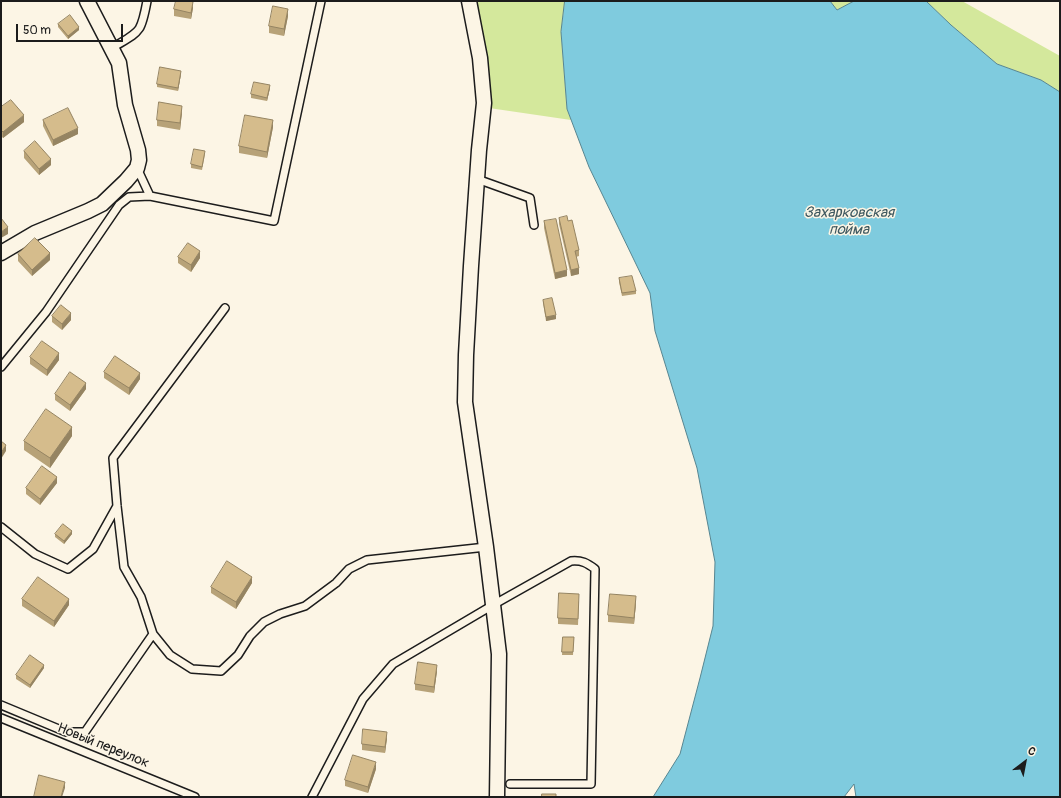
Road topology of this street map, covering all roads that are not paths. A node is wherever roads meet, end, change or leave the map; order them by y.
1 (87, 1) edge
2 (147, 1) edge
3 (321, 1) edge
4 (469, 1) edge
5 (112, 48) junction
6 (137, 168) junction
7 (477, 179) junction
8 (150, 196) junction
9 (534, 225) dead end
10 (1, 253) edge
11 (225, 308) dead end
12 (1, 367) edge
13 (117, 506) junction
14 (1, 526) edge
15 (486, 547) junction
16 (493, 605) junction
17 (153, 634) junction
18 (1, 705) edge
19 (1, 718) edge
20 (510, 784) dead end
21 (194, 797) edge
22 (312, 797) edge
23 (497, 797) edge

1 - 5 street
2 - 5 lane
3 - 8 lane
4 - 7 street
5 - 6 street
6 - 8 lane
6 - 10 street
7 - 9 lane
7 - 15 street
8 - 12 lane
11 - 13 lane
13 - 14 lane
13 - 17 lane
15 - 16 street
15 - 17 lane
16 - 20 lane
16 - 22 lane
16 - 23 street
17 - 18 lane
19 - 21 lane, Новый переулок

